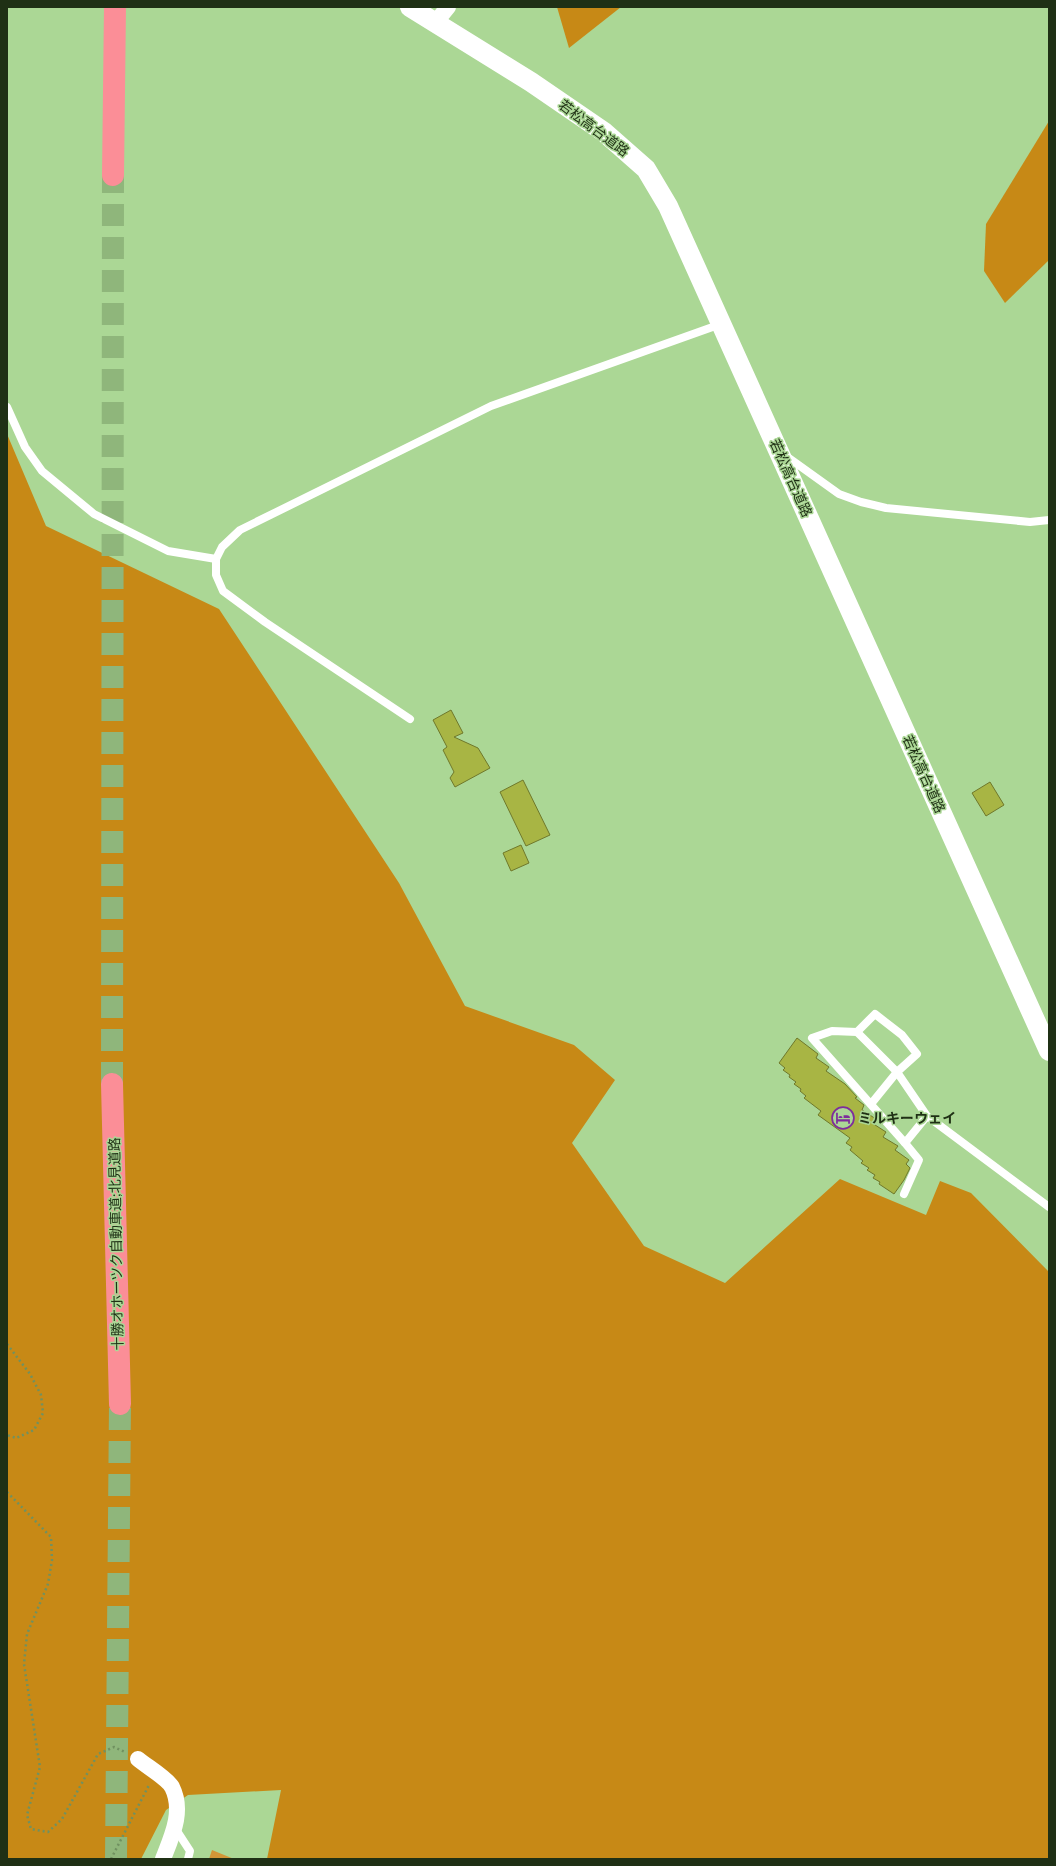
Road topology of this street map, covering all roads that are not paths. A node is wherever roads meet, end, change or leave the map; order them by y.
1 (108, 7) edge
2 (115, 7) edge
3 (410, 7) edge
4 (448, 7) edge
5 (435, 23) junction
6 (114, 129) junction
7 (113, 175) tunnel mouth
8 (721, 324) junction
9 (7, 407) edge
10 (779, 451) junction
11 (1049, 520) edge
12 (216, 559) junction
13 (410, 719) dead end
14 (857, 1032) junction
15 (1049, 1051) edge
16 (897, 1072) junction
17 (112, 1084) tunnel mouth
18 (871, 1104) junction
19 (927, 1116) junction
20 (905, 1143) junction
21 (904, 1194) dead end
22 (1049, 1207) edge
23 (120, 1404) tunnel mouth
24 (138, 1759) road end
25 (175, 1828) junction
26 (163, 1859) edge
27 (188, 1859) edge

1 - 6 highway
2 - 6 highway
3 - 5 street, 若松高台道路
4 - 5 street
5 - 8 street, 若松高台道路
6 - 7 highway
8 - 10 street, 若松高台道路
8 - 12 lane
9 - 12 lane
10 - 11 lane
10 - 15 street, 若松高台道路
12 - 13 lane
14 - 16 lane
14 - 16 lane
14 - 18 lane
16 - 18 lane
16 - 19 lane
17 - 23 highway, 十勝オホーツク自動車道;北見道路
18 - 20 lane
19 - 20 lane
19 - 22 lane
20 - 21 lane
24 - 25 street
25 - 26 street
25 - 27 lane

